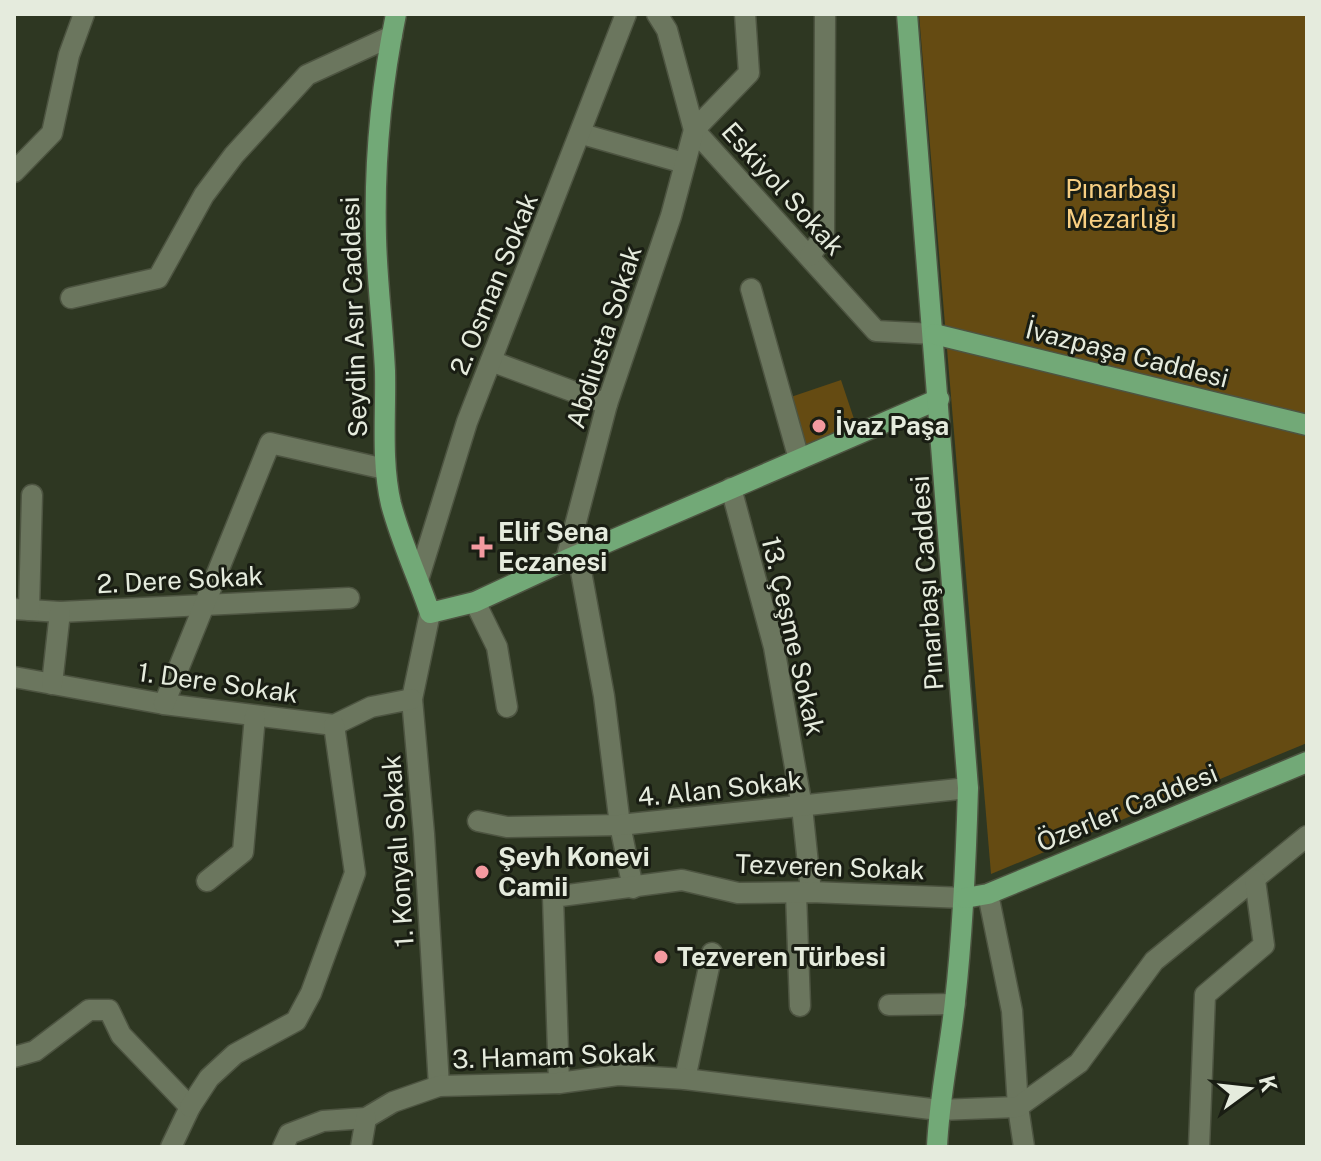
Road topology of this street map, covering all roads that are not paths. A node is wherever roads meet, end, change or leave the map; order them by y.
1 (84, 14) edge
2 (396, 14) edge
3 (626, 14) edge
4 (657, 14) edge
5 (745, 14) edge
6 (825, 14) edge
7 (907, 14) edge
8 (392, 36) junction
9 (694, 130) junction
10 (582, 134) junction
11 (684, 163) junction
12 (14, 172) edge
13 (810, 256) junction
14 (751, 289) dead end
15 (71, 298) dead end
16 (934, 334) junction
17 (491, 361) junction
18 (939, 399) junction
19 (607, 404) junction
20 (1307, 425) edge
21 (799, 459) junction
22 (385, 469) junction
23 (731, 488) junction
24 (32, 495) dead end
25 (572, 557) junction
26 (419, 577) junction
27 (349, 598) dead end
28 (475, 602) junction
29 (205, 604) junction
30 (21, 609) edge
31 (60, 612) junction
32 (430, 613) junction
33 (14, 677) edge
34 (52, 684) junction
35 (412, 699) junction
36 (164, 704) junction
37 (507, 707) dead end
38 (255, 716) junction
39 (334, 725) junction
40 (1307, 762) edge
41 (968, 788) junction
42 (802, 807) junction
43 (478, 821) dead end
44 (620, 825) junction
45 (1307, 836) edge
46 (1255, 880) junction
47 (207, 881) dead end
48 (633, 888) junction
49 (803, 892) junction
50 (988, 894) junction
51 (965, 898) junction
52 (712, 953) dead end
53 (955, 1004) junction
54 (889, 1005) dead end
55 (800, 1006) dead end
56 (14, 1057) edge
57 (685, 1079) junction
58 (559, 1083) junction
59 (439, 1086) junction
60 (190, 1107) junction
61 (1018, 1107) junction
62 (939, 1110) junction
63 (366, 1118) junction
64 (171, 1147) edge
65 (283, 1147) edge
66 (361, 1147) edge
67 (937, 1147) edge
68 (1024, 1147) edge
69 (1199, 1147) edge

1 - 12 street
2 - 8 main road, Seydin Asır Caddesi
3 - 10 street, 2. Osman Sokak
4 - 9 street, Eskiyol Sokak
5 - 9 street
6 - 13 street
7 - 16 main road, Pınarbaşı Caddesi
8 - 15 street
8 - 22 main road, Seydin Asır Caddesi
9 - 11 street, Abdiusta Sokak
9 - 13 street, Eskiyol Sokak
10 - 11 street
10 - 17 street, 2. Osman Sokak
11 - 19 street, Abdiusta Sokak
13 - 16 street, Eskiyol Sokak
14 - 21 street
16 - 18 main road, Pınarbaşı Caddesi
16 - 20 main road, İvazpaşa Caddesi
17 - 19 street
17 - 26 street, 2. Osman Sokak
18 - 21 main road
18 - 41 main road, Pınarbaşı Caddesi
19 - 25 street, Abdiusta Sokak
21 - 23 main road
22 - 26 main road, Seydin Asır Caddesi
22 - 29 street
23 - 25 main road
23 - 42 street, 13. Çeşme Sokak
24 - 30 street
25 - 28 main road
25 - 44 street
26 - 32 main road, Seydin Asır Caddesi
27 - 29 street, 2. Dere Sokak
28 - 32 main road
28 - 37 street
29 - 31 street, 2. Dere Sokak
29 - 36 street
30 - 31 street, 2. Dere Sokak
31 - 34 street
32 - 35 street, 1. Konyalı Sokak
33 - 34 street, 1. Dere Sokak
34 - 36 street, 1. Dere Sokak
35 - 39 street
35 - 59 street, 1. Konyalı Sokak
36 - 38 street, 1. Dere Sokak
38 - 39 street, 1. Dere Sokak
38 - 47 street
39 - 60 street
40 - 50 main road, Özerler Caddesi
41 - 42 street, 4. Alan Sokak
41 - 51 main road, Pınarbaşı Caddesi
42 - 44 street, 4. Alan Sokak
42 - 49 street, 13. Çeşme Sokak
43 - 44 street, 4. Alan Sokak
44 - 48 street
45 - 46 street
46 - 61 street
46 - 69 street
48 - 49 street, Tezveren Sokak
48 - 58 street, Tezveren Sokak
49 - 51 street, Tezveren Sokak
49 - 55 street, 13. Çeşme Sokak
50 - 51 main road, Özerler Caddesi
50 - 61 street
51 - 53 main road, Pınarbaşı Caddesi
52 - 57 street
53 - 54 street
53 - 62 main road, Pınarbaşı Caddesi
56 - 60 street
57 - 58 street, 3. Hamam Sokak
57 - 62 street, 3. Hamam Sokak
58 - 59 street, 3. Hamam Sokak
59 - 63 street, 3. Hamam Sokak
60 - 64 street
61 - 62 street, 3. Hamam Sokak
61 - 68 street
62 - 67 main road, Pınarbaşı Caddesi
63 - 65 street, 3. Hamam Sokak
63 - 66 street

